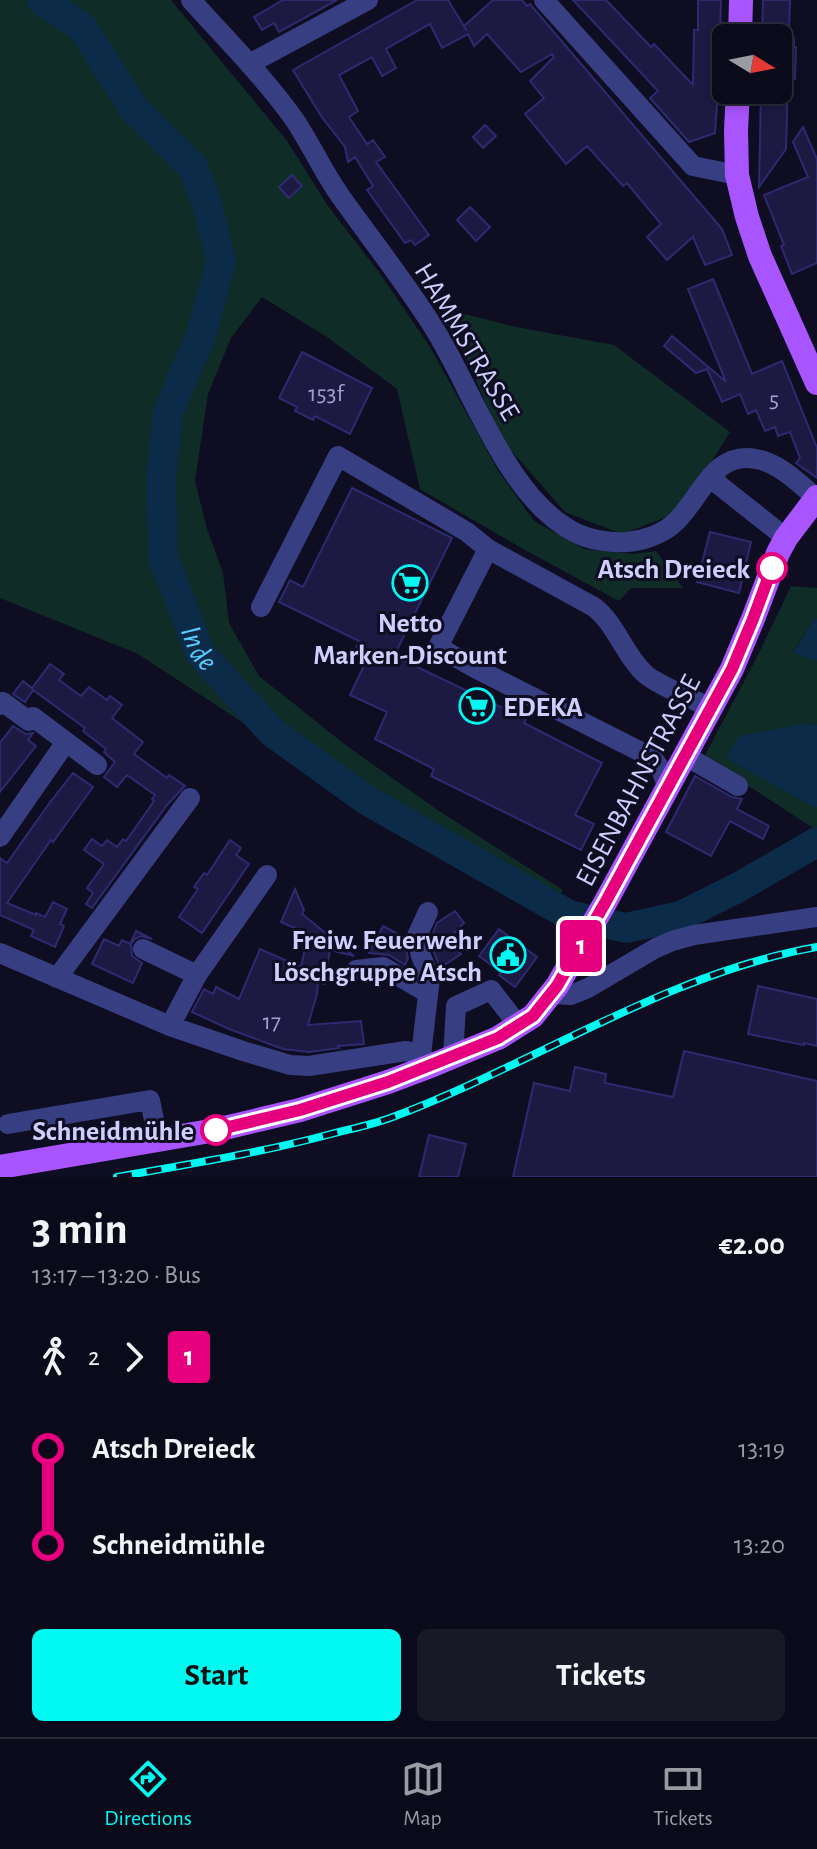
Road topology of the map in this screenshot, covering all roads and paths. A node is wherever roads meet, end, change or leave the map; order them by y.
1 (191, 0) edge
2 (368, 0) edge
3 (544, 0) edge
4 (741, 0) edge
5 (740, 24) edge
6 (249, 64) junction
7 (737, 104) edge
8 (737, 175) junction
9 (817, 383) edge
10 (712, 475) junction
11 (816, 498) edge
12 (786, 538) junction
13 (488, 549) junction
14 (261, 607) dead end
15 (0, 705) edge
16 (710, 708) junction
17 (66, 742) junction
18 (684, 755) junction
19 (97, 765) dead end
20 (738, 786) dead end
21 (667, 787) junction
22 (190, 798) dead end
23 (0, 837) edge
24 (267, 875) dead end
25 (428, 912) dead end
26 (817, 917) edge
27 (143, 949) dead end
28 (0, 953) edge
29 (356, 970) dead end
30 (197, 975) junction
31 (57, 978) junction
32 (428, 993) junction
33 (552, 994) junction
34 (170, 1026) junction
35 (519, 1026) junction
36 (436, 1059) junction
37 (8, 1124) dead end
38 (158, 1140) junction
39 (0, 1167) edge

1 - 6 street, HAMMSTRASSE
2 - 6 street
3 - 8 street
4 - 5 main road
6 - 10 street, HAMMSTRASSE
7 - 8 main road
8 - 9 main road
10 - 11 street
10 - 12 street
11 - 12 main road, EISENBAHNSTRASSE
12 - 16 main road, EISENBAHNSTRASSE
13 - 14 street
13 - 16 street
13 - 21 street
15 - 17 street
16 - 18 main road, EISENBAHNSTRASSE
17 - 19 street
17 - 23 street
18 - 20 street
18 - 21 main road, EISENBAHNSTRASSE
21 - 33 main road, EISENBAHNSTRASSE
22 - 31 street
24 - 30 street
25 - 32 street
26 - 33 street
27 - 30 street
28 - 31 street
29 - 32 street
30 - 34 street
31 - 34 street
32 - 36 street
33 - 35 main road, EISENBAHNSTRASSE
34 - 36 street
35 - 36 main road, EISENBAHNSTRASSE
35 - 36 street
36 - 38 main road, EISENBAHNSTRASSE
37 - 38 street
38 - 39 main road, EISENBAHNSTRASSE

